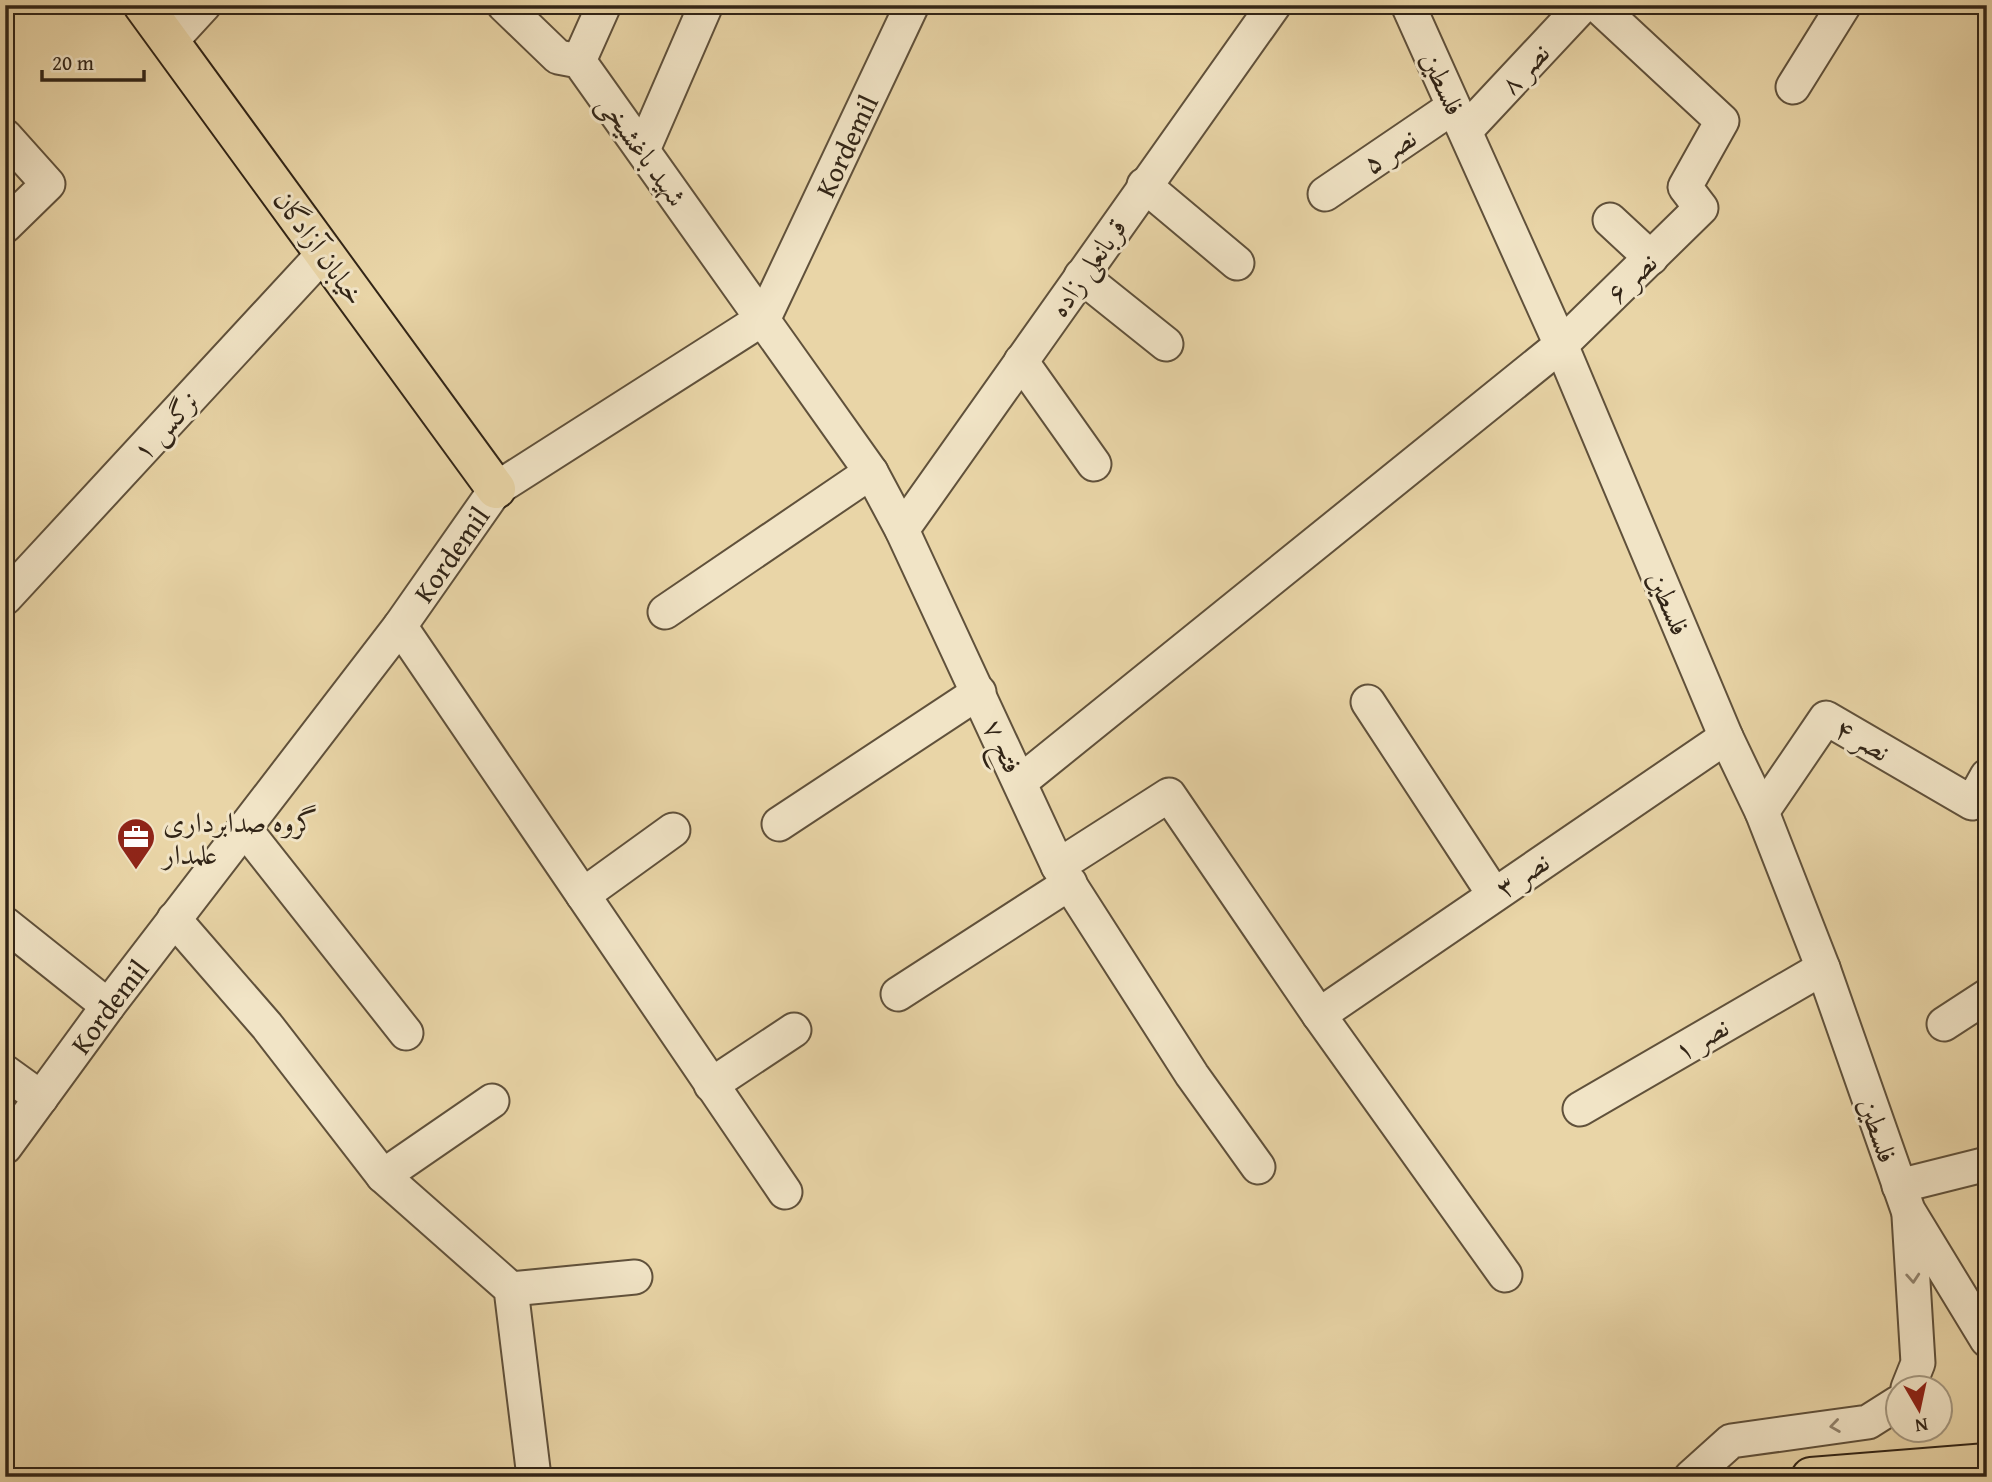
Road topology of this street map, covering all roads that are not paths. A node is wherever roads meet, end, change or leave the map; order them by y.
1 (143, 5) edge
2 (204, 5) edge
3 (503, 5) edge
4 (604, 5) edge
5 (706, 5) edge
6 (912, 5) edge
7 (1273, 5) edge
8 (1409, 5) edge
9 (1583, 5) edge
10 (1597, 5) edge
11 (1844, 5) edge
12 (170, 42) junction
13 (579, 61) junction
14 (1793, 86) dead end
15 (1460, 118) junction
16 (5, 136) edge
17 (643, 150) junction
18 (1144, 186) junction
19 (1325, 194) dead end
20 (1610, 220) dead end
21 (5, 226) edge
22 (325, 252) junction
23 (1651, 258) junction
24 (1237, 264) dead end
25 (1081, 276) junction
26 (764, 318) junction
27 (1166, 344) dead end
28 (1561, 345) junction
29 (1021, 361) junction
30 (1094, 464) dead end
31 (871, 472) junction
32 (496, 489) junction
33 (902, 530) junction
34 (5, 598) edge
35 (665, 612) dead end
36 (400, 626) junction
37 (979, 692) junction
38 (1368, 702) dead end
39 (1726, 737) junction
40 (1987, 776) edge
41 (1020, 782) junction
42 (1762, 812) junction
43 (779, 824) dead end
44 (244, 828) junction
45 (673, 830) dead end
46 (1064, 875) junction
47 (1493, 893) junction
48 (583, 895) junction
49 (174, 919) junction
50 (5, 924) edge
51 (1822, 968) junction
52 (898, 994) dead end
53 (1987, 996) edge
54 (108, 1006) junction
55 (1319, 1015) junction
56 (1944, 1024) dead end
57 (794, 1030) dead end
58 (406, 1033) dead end
59 (5, 1072) edge
60 (711, 1085) junction
61 (41, 1098) junction
62 (492, 1101) dead end
63 (1580, 1109) dead end
64 (5, 1147) edge
65 (1987, 1164) edge
66 (1258, 1167) dead end
67 (383, 1176) junction
68 (785, 1192) dead end
69 (1904, 1198) junction
70 (1505, 1275) dead end
71 (635, 1277) dead end
72 (511, 1289) junction
73 (1987, 1340) edge
74 (1914, 1374) edge
75 (1884, 1412) edge
76 (1987, 1463) edge
77 (534, 1477) edge
78 (1691, 1477) edge
79 (1811, 1477) edge

1 - 12 main road, خیابان آزادگان
2 - 12 street
3 - 13 street
4 - 13 street
5 - 17 street
6 - 26 street, Kordemil
7 - 18 street, قربانعلی زاده
8 - 15 street, فلسطین
9 - 15 street, نصر ۸
10 - 23 street, نصر ۶
11 - 14 street
12 - 22 main road, خیابان آزادگان
13 - 17 street, شهید باغشیخی
15 - 19 street, نصر ۵
15 - 28 street, فلسطین
16 - 21 street
17 - 26 street, شهید باغشیخی
18 - 24 street
18 - 25 street, قربانعلی زاده
20 - 23 street
22 - 32 main road, خیابان آزادگان
22 - 34 street, نرگس ۱
23 - 28 street, نصر ۶
25 - 27 street
25 - 29 street, قربانعلی زاده
26 - 31 street, فتح ۷
26 - 32 street, Kordemil
28 - 39 street, فلسطین
28 - 41 street, نصر ۶
29 - 30 street
29 - 33 street, قربانعلی زاده
31 - 33 street, فتح ۷
31 - 35 street
32 - 36 street, Kordemil
33 - 37 street, فتح ۷
36 - 44 street, Kordemil
36 - 48 street
37 - 41 street, فتح ۷
37 - 43 street
38 - 47 street
39 - 42 street, فلسطین
39 - 47 street, نصر ۳
40 - 42 street, نصر ۴
41 - 46 street, فتح ۷
42 - 51 street, فلسطین
44 - 49 street, Kordemil
44 - 58 street
45 - 48 street
46 - 52 street
46 - 55 street
46 - 66 street, فتح ۷
47 - 55 street, نصر ۳
48 - 60 street
49 - 54 street, Kordemil
49 - 67 street
50 - 54 street
51 - 63 street, نصر ۱
51 - 69 street, فلسطین
53 - 56 street
54 - 61 street, Kordemil
55 - 70 street
57 - 60 street
59 - 61 street
60 - 68 street
61 - 64 street, Kordemil
62 - 67 street
65 - 69 street
67 - 72 street
69 - 73 street, فلسطین
69 -> 74 street, فلسطین
71 - 72 street
72 - 77 street
75 -> 78 street
76 - 79 main road

